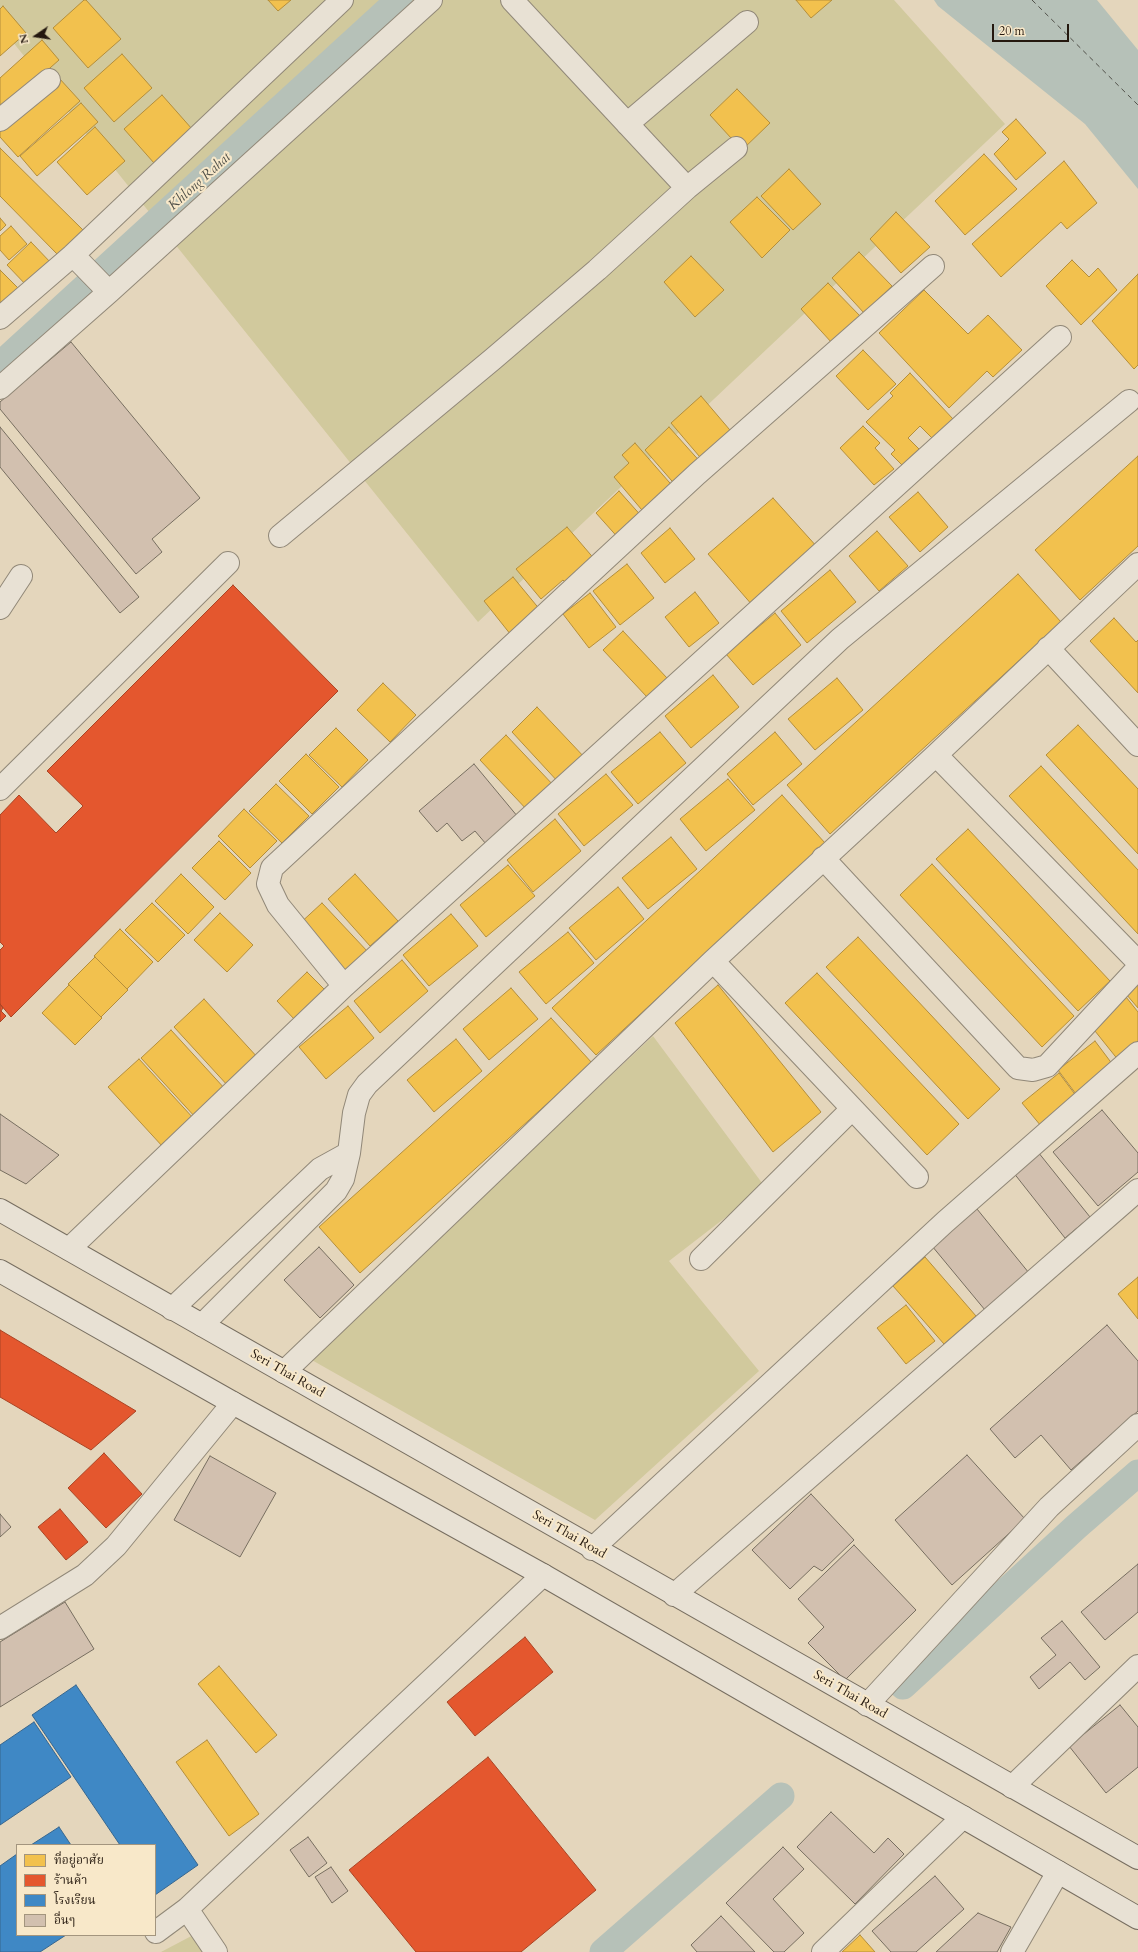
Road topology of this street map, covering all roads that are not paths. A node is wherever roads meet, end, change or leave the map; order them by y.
1 (342, 0) edge
2 (431, 0) edge
3 (512, 0) edge
4 (747, 22) dead end
5 (49, 80) dead end
6 (0, 120) edge
7 (627, 124) junction
8 (736, 148) dead end
9 (688, 188) junction
10 (77, 260) junction
11 (933, 266) dead end
12 (107, 290) junction
13 (0, 318) edge
14 (1060, 337) dead end
15 (0, 388) edge
16 (1129, 401) dead end
17 (280, 536) dead end
18 (228, 562) dead end
19 (1138, 564) edge
20 (21, 576) dead end
21 (0, 608) edge
22 (1048, 648) junction
23 (1138, 745) edge
24 (936, 755) junction
25 (0, 789) edge
26 (823, 858) junction
27 (713, 961) junction
28 (1138, 962) edge
29 (1138, 968) edge
30 (344, 986) junction
31 (1138, 1053) edge
32 (852, 1109) junction
33 (348, 1153) junction
34 (917, 1177) dead end
35 (1138, 1190) edge
36 (0, 1210) edge
37 (69, 1249) junction
38 (235, 1251) junction
39 (701, 1259) dead end
40 (255, 1270) junction
41 (0, 1271) edge
42 (172, 1309) junction
43 (202, 1325) junction
44 (284, 1372) junction
45 (233, 1403) junction
46 (1138, 1425) edge
47 (592, 1549) junction
48 (543, 1575) junction
49 (674, 1595) junction
50 (0, 1628) edge
51 (1138, 1666) edge
52 (868, 1705) junction
53 (1012, 1787) junction
54 (963, 1817) junction
55 (1138, 1858) edge
56 (1058, 1872) junction
57 (187, 1909) junction
58 (1138, 1918) edge
59 (156, 1932) dead end
60 (216, 1952) edge
61 (823, 1952) edge
62 (1012, 1952) edge

1 - 10 street
2 - 12 street
3 - 7 street
4 - 7 street
5 - 6 street
7 - 9 street
8 - 9 street
9 - 17 street
10 - 12 street
10 - 13 street
11 - 30 street
12 - 15 street
14 - 30 street
16 - 33 street
18 - 25 street
19 - 22 street
20 - 21 street
22 - 23 street
22 - 24 street
24 - 26 street
24 - 28 street
26 - 27 street
26 - 29 street
27 - 32 street
27 - 44 street
30 - 37 street
31 - 47 street
32 - 34 street
32 - 39 street
33 - 38 street
33 - 40 street
35 - 49 street
36 - 37 street, Seri Thai Road
37 - 42 street, Seri Thai Road
38 - 40 street
38 - 42 street
40 - 43 street
41 - 45 street
42 - 43 street, Seri Thai Road
43 - 44 street, Seri Thai Road
44 - 47 street, Seri Thai Road
45 - 48 street
45 - 50 street
46 - 52 street
47 - 49 street, Seri Thai Road
48 - 54 street
48 - 57 street
49 - 52 street, Seri Thai Road
51 - 53 street
52 - 53 street, Seri Thai Road
53 - 55 street, Seri Thai Road
54 - 56 street
54 - 61 street
56 - 58 street
56 - 62 street
57 - 59 street
57 - 60 street

